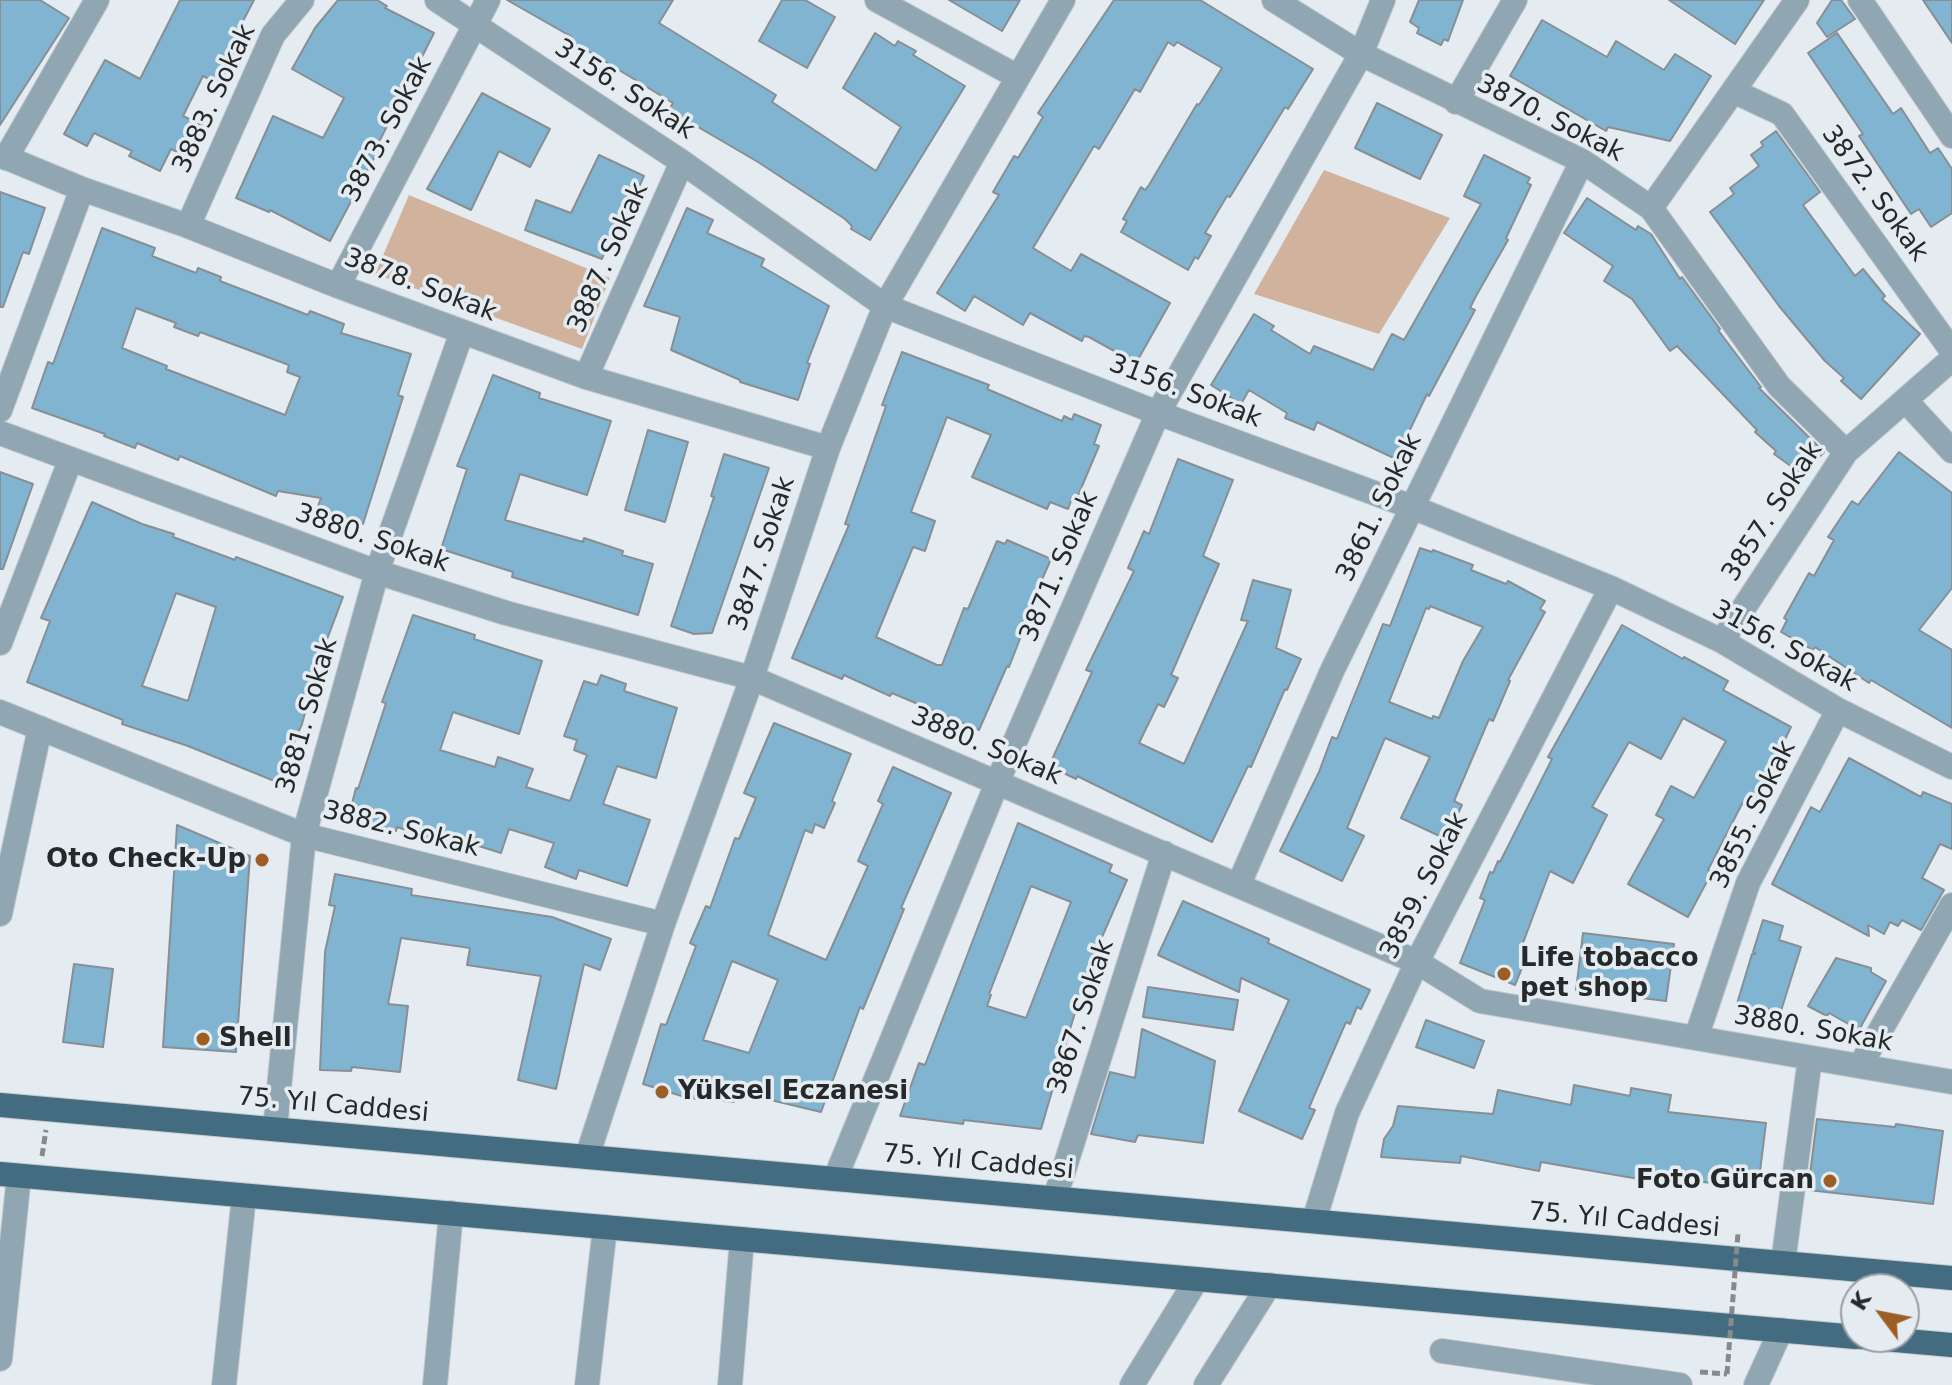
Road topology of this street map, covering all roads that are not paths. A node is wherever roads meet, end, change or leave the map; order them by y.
1 (97, 0) edge
2 (302, 0) edge
3 (437, 0) edge
4 (488, 0) edge
5 (877, 0) edge
6 (1063, 0) edge
7 (1274, 0) edge
8 (1383, 0) edge
9 (1515, 0) edge
10 (1797, 0) edge
11 (1860, 0) edge
12 (475, 26) junction
13 (1361, 54) junction
14 (1018, 77) junction
15 (1733, 91) junction
16 (1456, 102) junction
17 (1952, 136) edge
18 (3, 157) edge
19 (1582, 161) junction
20 (682, 162) junction
21 (82, 189) junction
22 (1651, 208) junction
23 (188, 226) junction
24 (338, 286) junction
25 (885, 306) junction
26 (462, 332) junction
27 (1952, 351) edge
28 (1952, 359) edge
29 (586, 377) junction
30 (1905, 400) junction
31 (0, 410) edge
32 (1158, 413) junction
33 (0, 433) edge
34 (828, 448) junction
35 (1952, 451) edge
36 (1846, 452) junction
37 (70, 461) junction
38 (1412, 507) junction
39 (377, 572) junction
40 (1611, 588) junction
41 (1722, 641) junction
42 (0, 643) edge
43 (752, 678) junction
44 (1838, 710) junction
45 (0, 712) edge
46 (40, 728) junction
47 (1952, 767) edge
48 (997, 783) junction
49 (304, 835) junction
50 (1164, 853) junction
51 (1239, 884) junction
52 (1952, 905) edge
53 (0, 914) edge
54 (663, 924) junction
55 (1417, 962) junction
56 (1696, 1038) junction
57 (1810, 1058) junction
58 (1860, 1066) junction
59 (1952, 1082) edge
60 (0, 1105) edge
61 (275, 1129) junction
62 (587, 1157) junction
63 (20, 1176) edge
64 (835, 1179) junction
65 (244, 1196) junction
66 (1055, 1198) junction
67 (451, 1213) junction
68 (1314, 1221) junction
69 (605, 1227) junction
70 (742, 1239) junction
71 (1783, 1263) junction
72 (1952, 1278) edge
73 (1197, 1279) junction
74 (1269, 1285) junction
75 (1781, 1330) junction
76 (1840, 1335) edge
77 (1920, 1342) edge
78 (1952, 1345) edge
79 (1442, 1351) dead end
80 (0, 1359) edge
81 (224, 1385) edge
82 (435, 1385) edge
83 (587, 1385) edge
84 (730, 1385) edge
85 (1132, 1385) edge
86 (1206, 1385) edge
87 (1680, 1385) edge
88 (1756, 1385) edge

1 - 18 street
2 - 23 street, 3883. Sokak
3 - 12 street, 3156. Sokak
4 - 12 street, 3873. Sokak
5 - 14 street
6 - 14 street, 3847. Sokak
7 - 13 street, 3870. Sokak
8 - 13 street, 3871. Sokak
9 - 16 street
10 - 15 street
11 - 17 street
12 - 20 street, 3156. Sokak
12 - 24 street, 3873. Sokak
13 - 16 street, 3870. Sokak
13 - 32 street, 3871. Sokak
14 - 25 street, 3847. Sokak
15 - 22 street
15 - 27 street, 3872. Sokak
16 - 19 street, 3870. Sokak
18 - 21 street, 3878. Sokak
19 - 22 street, 3870. Sokak
19 - 38 street, 3861. Sokak
20 - 25 street, 3156. Sokak
20 - 29 street, 3887. Sokak
21 - 23 street, 3878. Sokak
21 - 31 street
22 - 36 street, 3870. Sokak
23 - 24 street, 3878. Sokak
24 - 26 street, 3878. Sokak
25 - 32 street, 3156. Sokak
25 - 34 street, 3847. Sokak
26 - 29 street, 3878. Sokak
26 - 39 street, 3881. Sokak
28 - 30 street, 3857. Sokak
29 - 34 street, 3878. Sokak
30 - 35 street
30 - 36 street, 3857. Sokak
32 - 38 street, 3156. Sokak
32 - 48 street, 3871. Sokak
33 - 37 street, 3880. Sokak
34 - 43 street, 3847. Sokak
36 - 41 street, 3857. Sokak
37 - 39 street, 3880. Sokak
37 - 42 street
38 - 40 street, 3156. Sokak
38 - 51 street, 3861. Sokak
39 - 43 street, 3880. Sokak
39 - 49 street, 3881. Sokak
40 - 41 street, 3156. Sokak
40 - 55 street, 3859. Sokak
41 - 44 street, 3156. Sokak
43 - 48 street, 3880. Sokak
43 - 54 street, 3847. Sokak
44 - 47 street, 3156. Sokak
44 - 56 street, 3855. Sokak
45 - 46 street, 3882. Sokak
46 - 49 street, 3882. Sokak
46 - 53 street
48 - 50 street, 3880. Sokak
48 - 64 street, 3871. Sokak
49 - 54 street, 3882. Sokak
49 - 61 street, 3881. Sokak
50 - 51 street, 3880. Sokak
50 - 66 street, 3867. Sokak
51 - 55 street, 3880. Sokak
52 - 58 street
54 - 62 street, 3847. Sokak
55 - 56 street, 3880. Sokak
55 - 68 street, 3859. Sokak
56 - 57 street, 3880. Sokak
57 - 58 street, 3880. Sokak
57 - 71 street
58 - 59 street, 3880. Sokak
60 - 61 main road, 75. Yıl Caddesi
61 - 62 main road, 75. Yıl Caddesi
62 - 64 main road, 75. Yıl Caddesi
63 - 65 main road
63 - 80 street
64 - 66 main road, 75. Yıl Caddesi
65 - 67 main road
65 - 81 street
66 - 68 main road, 75. Yıl Caddesi
67 - 69 main road
67 - 82 street
68 - 71 main road, 75. Yıl Caddesi
69 - 70 main road
69 - 83 street
70 - 73 main road
70 - 84 street
71 - 72 main road, 75. Yıl Caddesi
73 - 74 main road
73 - 85 street
74 - 75 main road
74 - 86 street
75 - 76 main road
75 - 88 street
77 - 78 main road
79 - 87 street

